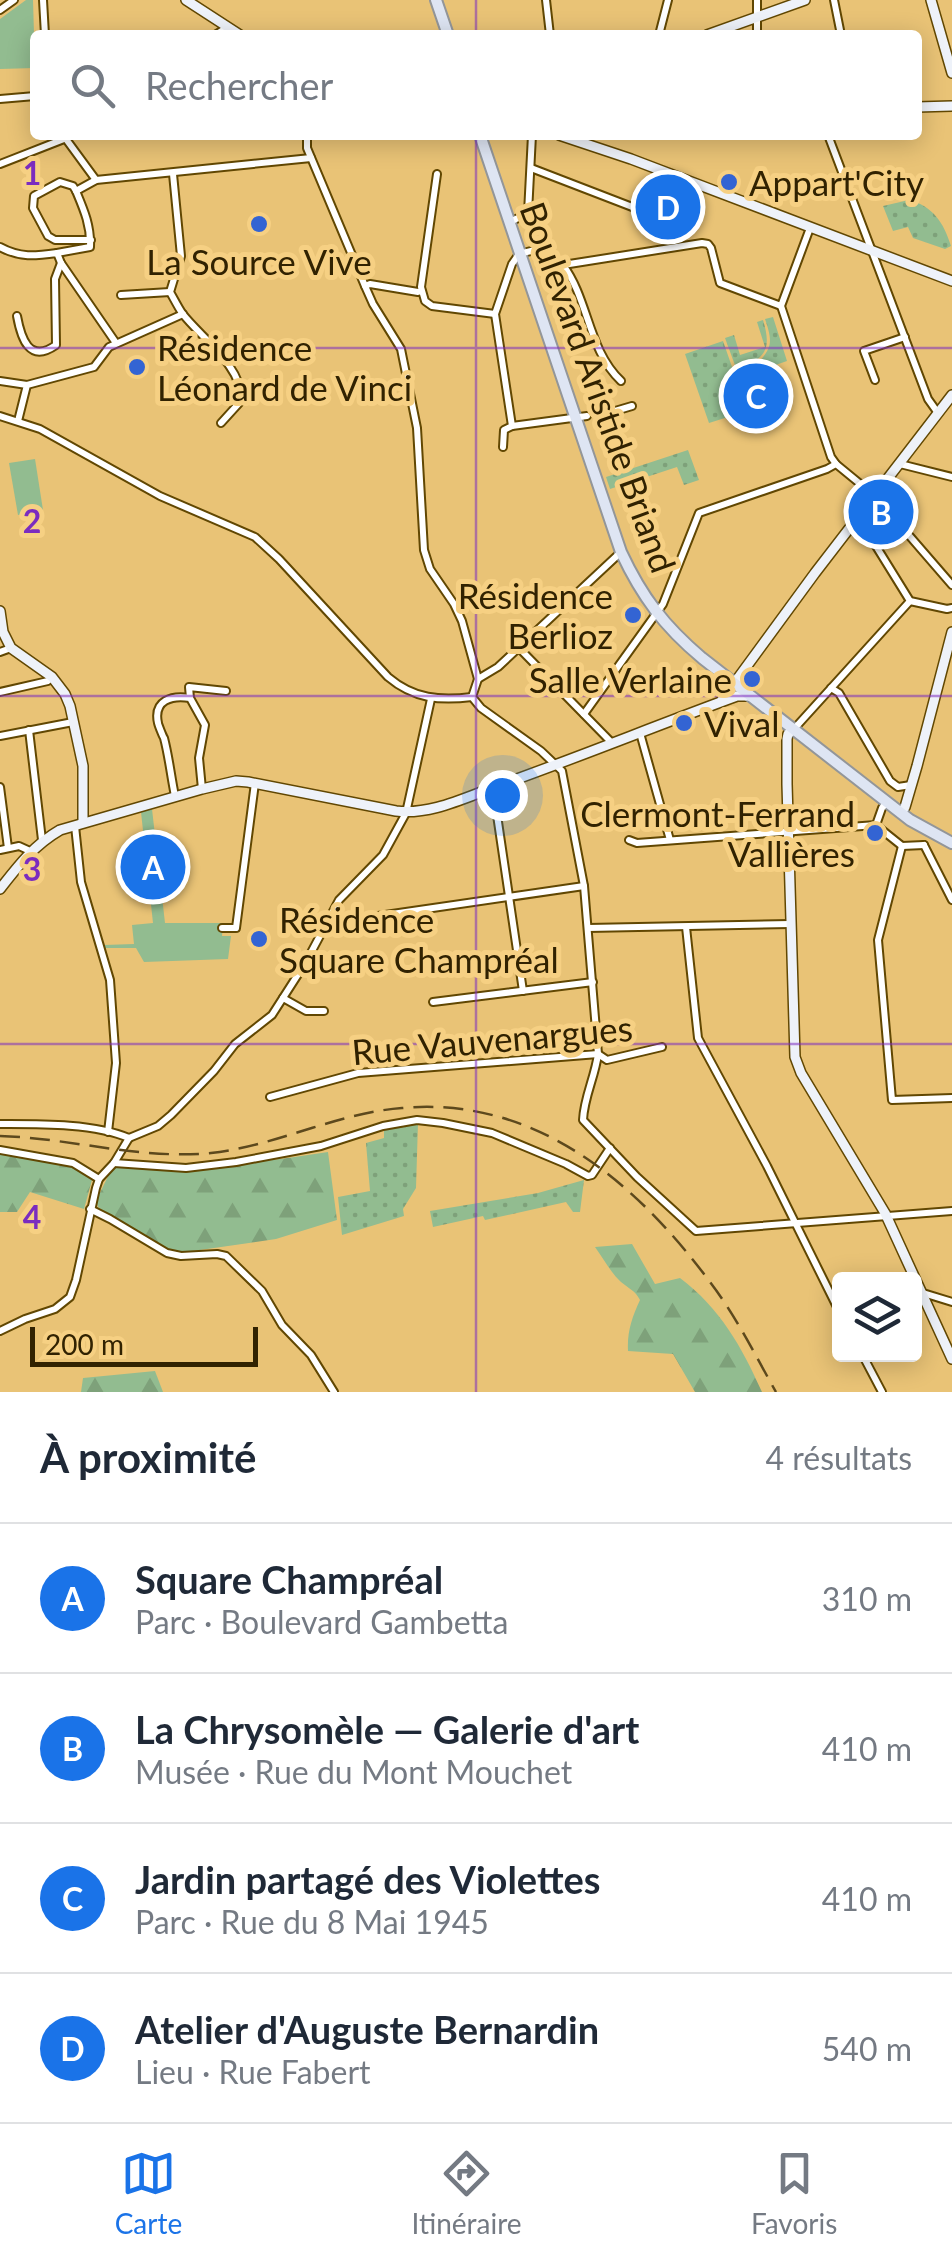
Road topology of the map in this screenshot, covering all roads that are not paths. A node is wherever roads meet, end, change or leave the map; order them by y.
1 (14, 0) edge
2 (43, 0) edge
3 (186, 0) edge
4 (436, 0) edge
5 (546, 0) edge
6 (668, 0) edge
7 (757, 0) edge
8 (806, 0) edge
9 (834, 0) edge
10 (931, 0) edge
11 (0, 10) edge
12 (757, 17) junction
13 (228, 27) junction
14 (45, 30) edge
15 (223, 30) edge
16 (232, 30) edge
17 (446, 30) edge
18 (549, 30) edge
19 (661, 30) edge
20 (722, 30) edge
21 (757, 30) edge
22 (840, 30) edge
23 (952, 73) edge
24 (30, 96) edge
25 (0, 99) edge
26 (952, 106) edge
27 (922, 107) edge
28 (57, 140) edge
29 (66, 140) edge
30 (307, 140) edge
31 (482, 140) edge
32 (532, 140) edge
33 (575, 140) edge
34 (830, 140) edge
35 (311, 158) junction
36 (0, 164) edge
37 (531, 168) junction
38 (173, 174) junction
39 (437, 174) dead end
40 (670, 176) junction
41 (96, 180) junction
42 (76, 191) junction
43 (509, 222) junction
44 (810, 228) junction
45 (91, 240) junction
46 (0, 247) edge
47 (873, 253) junction
48 (58, 254) junction
49 (519, 254) junction
50 (60, 263) junction
51 (563, 265) junction
52 (952, 281) edge
53 (366, 286) junction
54 (422, 291) junction
55 (170, 292) junction
56 (121, 296) dead end
57 (781, 306) junction
58 (183, 314) junction
59 (495, 314) junction
60 (17, 316) dead end
61 (906, 337) junction
62 (116, 344) junction
63 (875, 380) dead end
64 (0, 381) edge
65 (622, 382) dead end
66 (27, 385) junction
67 (952, 395) edge
68 (632, 406) dead end
69 (600, 412) dead end
70 (938, 413) junction
71 (0, 416) edge
72 (582, 418) junction
73 (18, 421) junction
74 (221, 423) dead end
75 (512, 426) junction
76 (503, 448) dead end
77 (836, 464) junction
78 (900, 464) junction
79 (952, 477) edge
80 (875, 496) junction
81 (858, 517) junction
82 (621, 552) junction
83 (952, 586) edge
84 (910, 602) junction
85 (952, 608) edge
86 (0, 611) edge
87 (656, 614) junction
88 (952, 632) edge
89 (11, 648) junction
90 (519, 648) junction
91 (0, 652) edge
92 (52, 678) junction
93 (478, 679) junction
94 (734, 683) junction
95 (830, 688) junction
96 (226, 691) dead end
97 (0, 692) edge
98 (751, 696) junction
99 (472, 697) junction
100 (190, 698) junction
101 (431, 699) junction
102 (720, 702) junction
103 (584, 714) junction
104 (73, 722) junction
105 (794, 729) junction
106 (29, 730) junction
107 (640, 733) junction
108 (0, 736) edge
109 (613, 744) junction
110 (555, 766) junction
111 (255, 783) junction
112 (911, 785) junction
113 (0, 788) edge
114 (492, 788) junction
115 (202, 789) junction
116 (175, 796) junction
117 (887, 802) junction
118 (406, 812) junction
119 (901, 813) junction
120 (79, 824) junction
121 (876, 826) junction
122 (787, 831) junction
123 (932, 834) junction
124 (42, 840) junction
125 (629, 840) dead end
126 (670, 840) junction
127 (952, 842) edge
128 (924, 845) junction
129 (902, 846) junction
130 (4, 849) edge
131 (30, 852) junction
132 (584, 886) junction
133 (0, 889) edge
134 (509, 897) junction
135 (952, 900) edge
136 (328, 920) junction
137 (790, 924) junction
138 (686, 927) junction
139 (222, 928) dead end
140 (588, 928) junction
141 (593, 982) junction
142 (523, 991) junction
143 (283, 998) junction
144 (433, 1002) dead end
145 (324, 1011) dead end
146 (662, 1047) dead end
147 (598, 1054) junction
148 (270, 1097) dead end
149 (952, 1098) edge
150 (0, 1124) edge
151 (108, 1132) junction
152 (129, 1138) junction
153 (610, 1148) junction
154 (0, 1150) edge
155 (114, 1163) junction
156 (99, 1179) junction
157 (90, 1209) junction
158 (952, 1211) edge
159 (886, 1216) junction
160 (794, 1224) junction
161 (913, 1272) edge
162 (922, 1292) joint
163 (832, 1297) edge
164 (952, 1302) edge
165 (0, 1331) edge
166 (952, 1359) edge
167 (866, 1362) edge
168 (334, 1392) edge
169 (882, 1392) edge

1 - 11 street
2 - 14 street
3 - 13 main road
4 - 17 main road
5 - 18 street
6 - 19 street
7 - 12 street
8 - 12 main road
9 - 22 street
10 - 23 main road
12 - 20 main road
12 - 21 street
13 - 15 street
13 - 16 main road
24 - 25 street
26 - 27 main road
28 - 36 street
29 - 41 street
30 - 35 street
31 - 43 main road, Boulevard Aristide Briand
32 - 37 street
33 - 40 main road
34 - 47 street
35 - 38 street
35 - 53 street
37 - 40 street
37 - 43 street
38 - 41 street
38 - 55 street
39 - 54 street
40 - 44 main road
41 - 42 street
42 - 45 street
42 - 45 street
43 - 49 main road, Boulevard Aristide Briand
44 - 47 main road
44 - 57 street
45 - 48 street
46 - 48 street
47 - 52 main road
47 - 61 street
48 - 50 street
49 - 51 street
49 - 59 street
49 - 72 main road, Boulevard Aristide Briand
50 - 60 street
50 - 62 street
51 - 57 street
51 - 65 street
53 - 54 street
53 - 93 street
54 - 59 street
55 - 56 street
55 - 58 street
57 - 77 street
58 - 62 street
58 - 74 street
59 - 75 street
61 - 63 street
61 - 70 street
62 - 66 street
64 - 66 street
66 - 73 street
67 - 70 main road
68 - 69 street
70 - 78 main road
71 - 73 street
72 - 75 street
72 - 82 main road, Boulevard Aristide Briand
73 - 101 street
75 - 76 street
77 - 80 street
77 - 87 street
78 - 79 street
78 - 80 main road
80 - 81 main road
80 - 83 street
81 - 84 street
81 - 94 main road
82 - 87 main road, Boulevard Aristide Briand
82 - 90 street
84 - 85 street
84 - 95 street
86 - 89 main road
87 - 94 main road, Boulevard Aristide Briand
87 - 103 street
88 - 112 main road
89 - 91 street
89 - 92 main road
90 - 93 street
90 - 103 street
92 - 97 street
92 - 104 main road
93 - 99 street
94 - 98 main road, Boulevard Aristide Briand
94 - 102 main road
95 - 105 street
95 - 112 street
96 - 100 street
98 - 102 main road
98 - 105 main road, Boulevard Aristide Briand
99 - 101 street
99 - 110 street
100 - 115 street
100 - 116 street
101 - 118 street
102 - 107 main road
103 - 109 street
104 - 106 street
104 - 120 main road
105 - 117 main road, Boulevard Aristide Briand
105 - 122 main road
106 - 108 street
106 - 124 street
107 - 109 main road
107 - 126 street
109 - 110 main road
110 - 114 main road
110 - 132 street
111 - 115 main road
111 - 118 main road
111 - 139 street
112 - 119 main road
113 - 130 street
114 - 118 main road
114 - 134 street
115 - 116 main road
116 - 120 main road
117 - 119 main road, Boulevard Aristide Briand
117 - 121 street
118 - 136 street
119 - 123 main road, Boulevard Aristide Briand
120 - 124 main road
120 - 151 street
121 - 122 street
121 - 129 street
122 - 126 street
122 - 137 main road
123 - 127 main road, Boulevard Aristide Briand
123 - 128 street
124 - 131 main road
125 - 126 street
128 - 129 street
128 - 135 street
129 - 149 street
130 - 131 street
131 - 133 main road
132 - 134 street
132 - 140 street
134 - 136 street
134 - 142 street
136 - 143 street
137 - 138 street
137 - 159 main road
138 - 140 street
138 - 160 street
140 - 141 street
141 - 142 street
141 - 147 street
142 - 144 street
143 - 145 street
143 - 152 street
146 - 147 street, Rue Vauvenargues
147 - 148 street, Rue Vauvenargues
147 - 153 street
150 - 151 street
151 - 152 street
152 - 155 street
153 - 155 street
153 - 160 street
154 - 156 street
155 - 156 street
156 - 157 street
157 - 165 street
157 - 168 street
158 - 159 street
159 - 160 street
159 - 161 main road
160 - 163 street
162 - 164 street
162 - 166 main road
167 - 169 street

